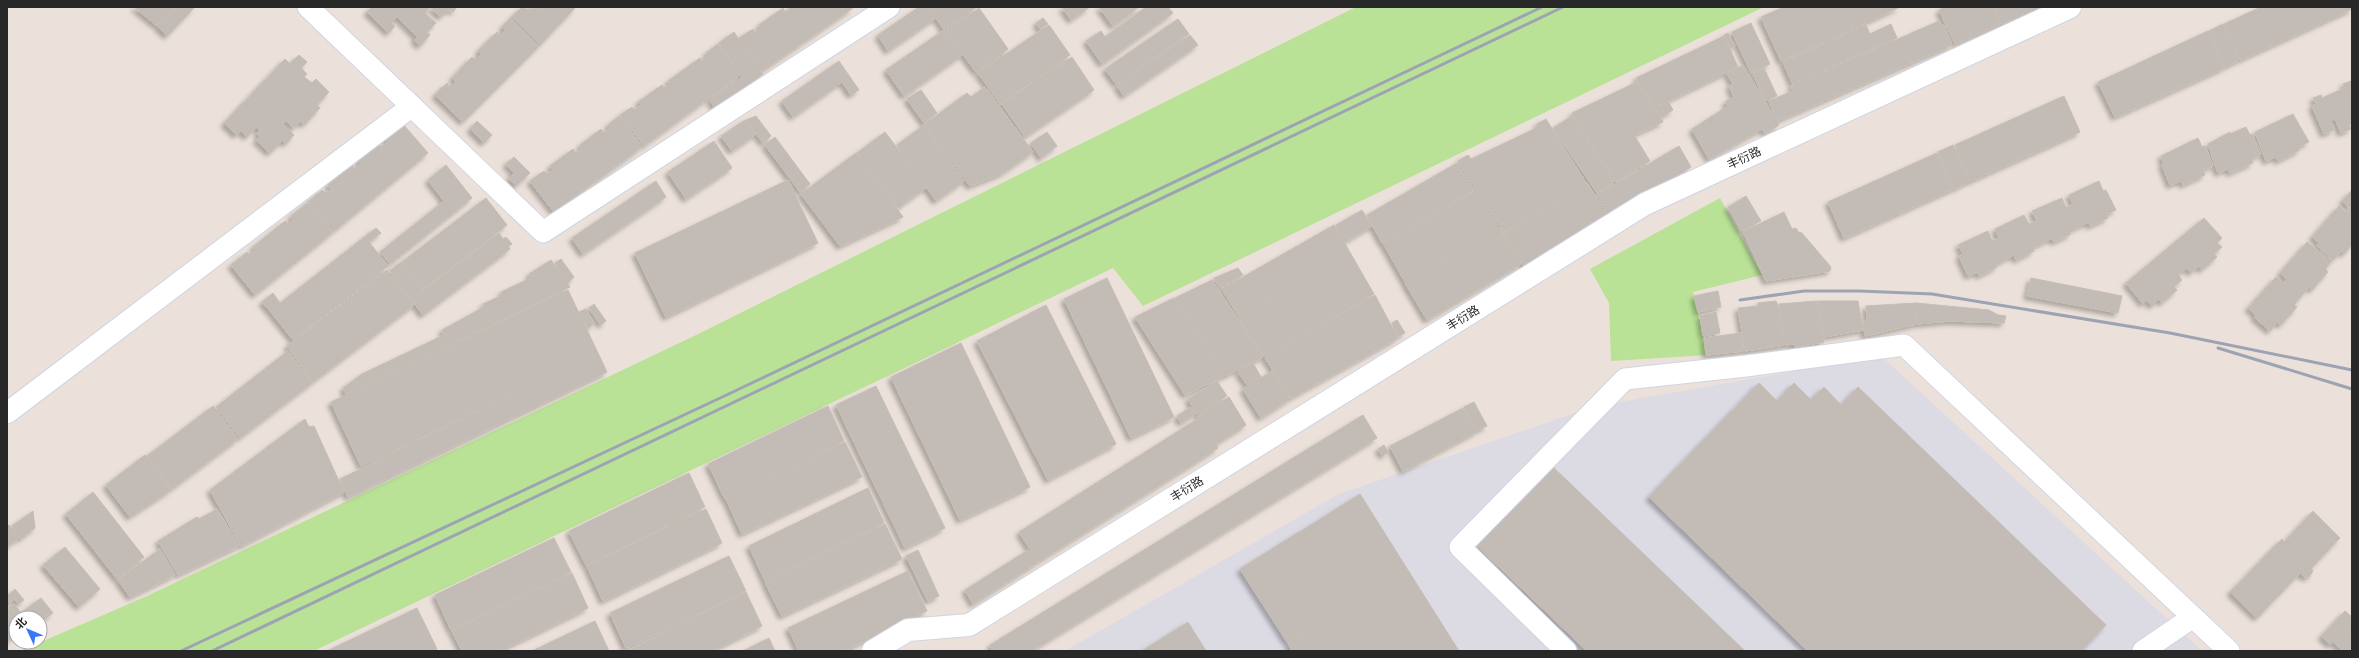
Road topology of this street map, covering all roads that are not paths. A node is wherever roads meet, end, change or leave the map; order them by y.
1 (308, 7) edge
2 (889, 7) edge
3 (2070, 7) edge
4 (412, 106) junction
5 (7, 413) edge
6 (2193, 617) junction
7 (873, 651) edge
8 (1566, 651) edge
9 (2144, 651) edge
10 (2229, 651) edge

1 - 4 street
2 - 4 street
3 - 7 street, 丰衍路
4 - 5 street
6 - 8 street
6 - 9 street
6 - 10 street

